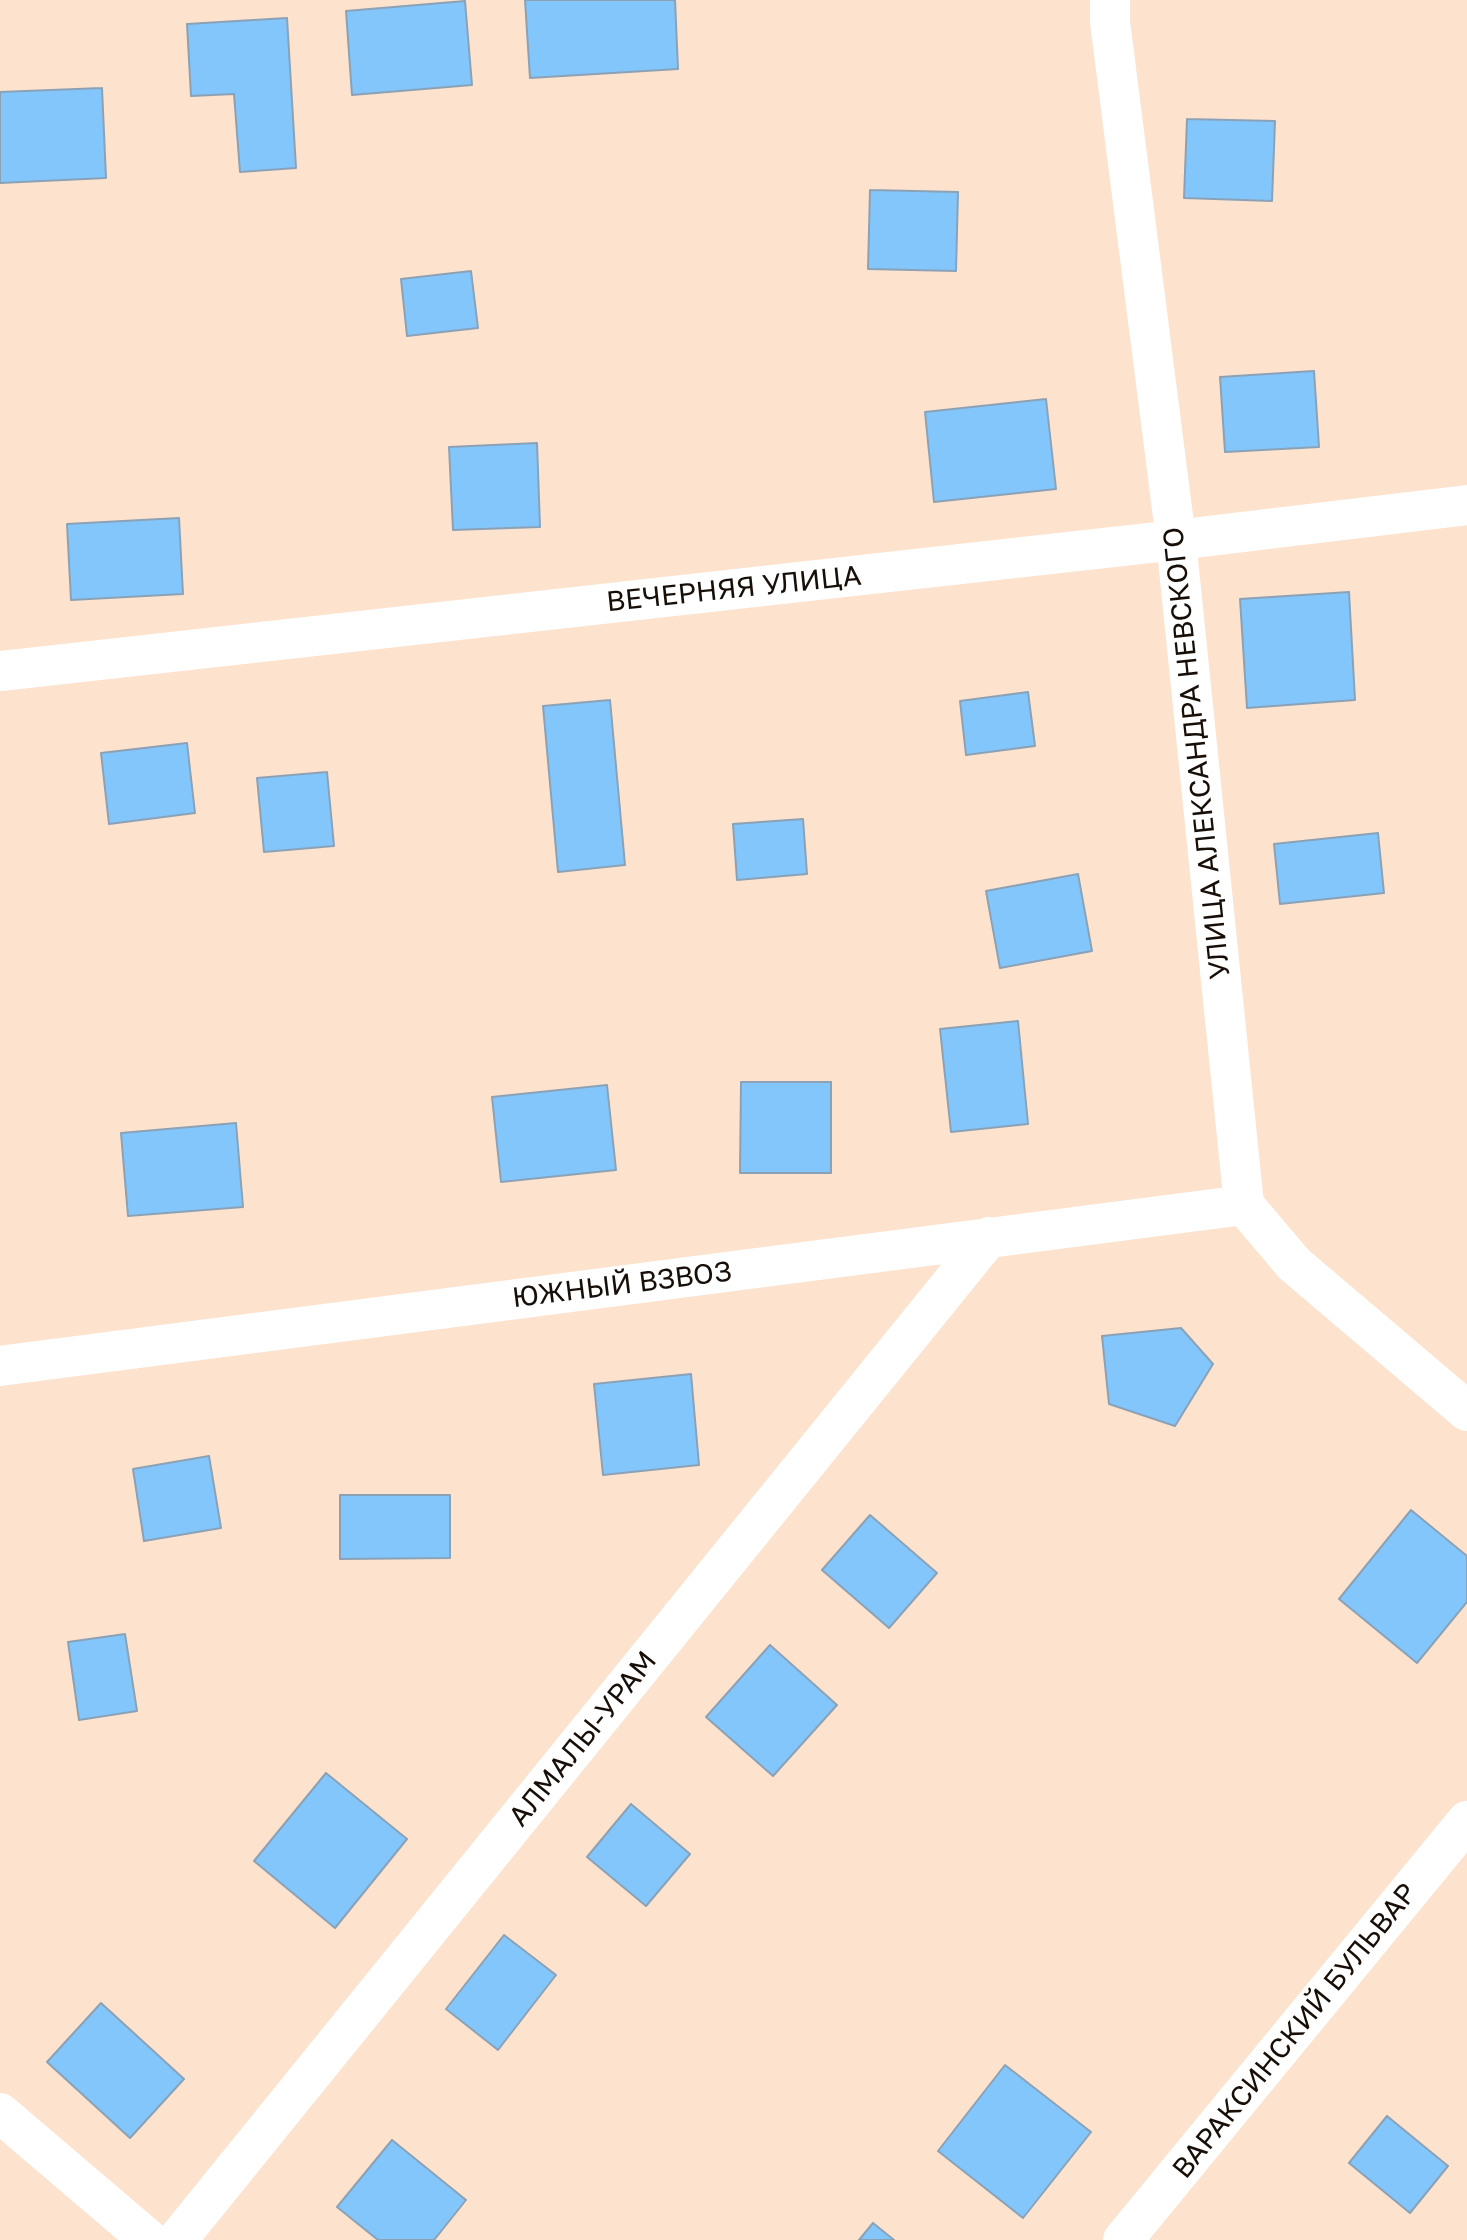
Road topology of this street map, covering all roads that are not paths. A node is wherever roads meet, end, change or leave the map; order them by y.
1 (1110, 0) edge
2 (1467, 505) edge
3 (1176, 540) junction
4 (0, 671) edge
5 (1244, 1205) junction
6 (989, 1237) junction
7 (0, 1366) edge
8 (1467, 1411) edge
9 (1467, 1821) edge
10 (0, 2113) edge
11 (149, 2240) edge
12 (177, 2240) edge
13 (1123, 2240) edge

1 - 3 street, УЛИЦА АЛЕКСАНДРА НЕВСКОГО
2 - 3 street, ВЕЧЕРНЯЯ УЛИЦА
3 - 4 street, ВЕЧЕРНЯЯ УЛИЦА
3 - 5 street, УЛИЦА АЛЕКСАНДРА НЕВСКОГО
5 - 6 street, ЮЖНЫЙ ВЗВОЗ
5 - 8 street
6 - 7 street, ЮЖНЫЙ ВЗВОЗ
6 - 12 street, АЛМАЛЫ-УРАМ
9 - 13 street, ВАРАКСИНСКИЙ БУЛЬВАР
10 - 11 street

